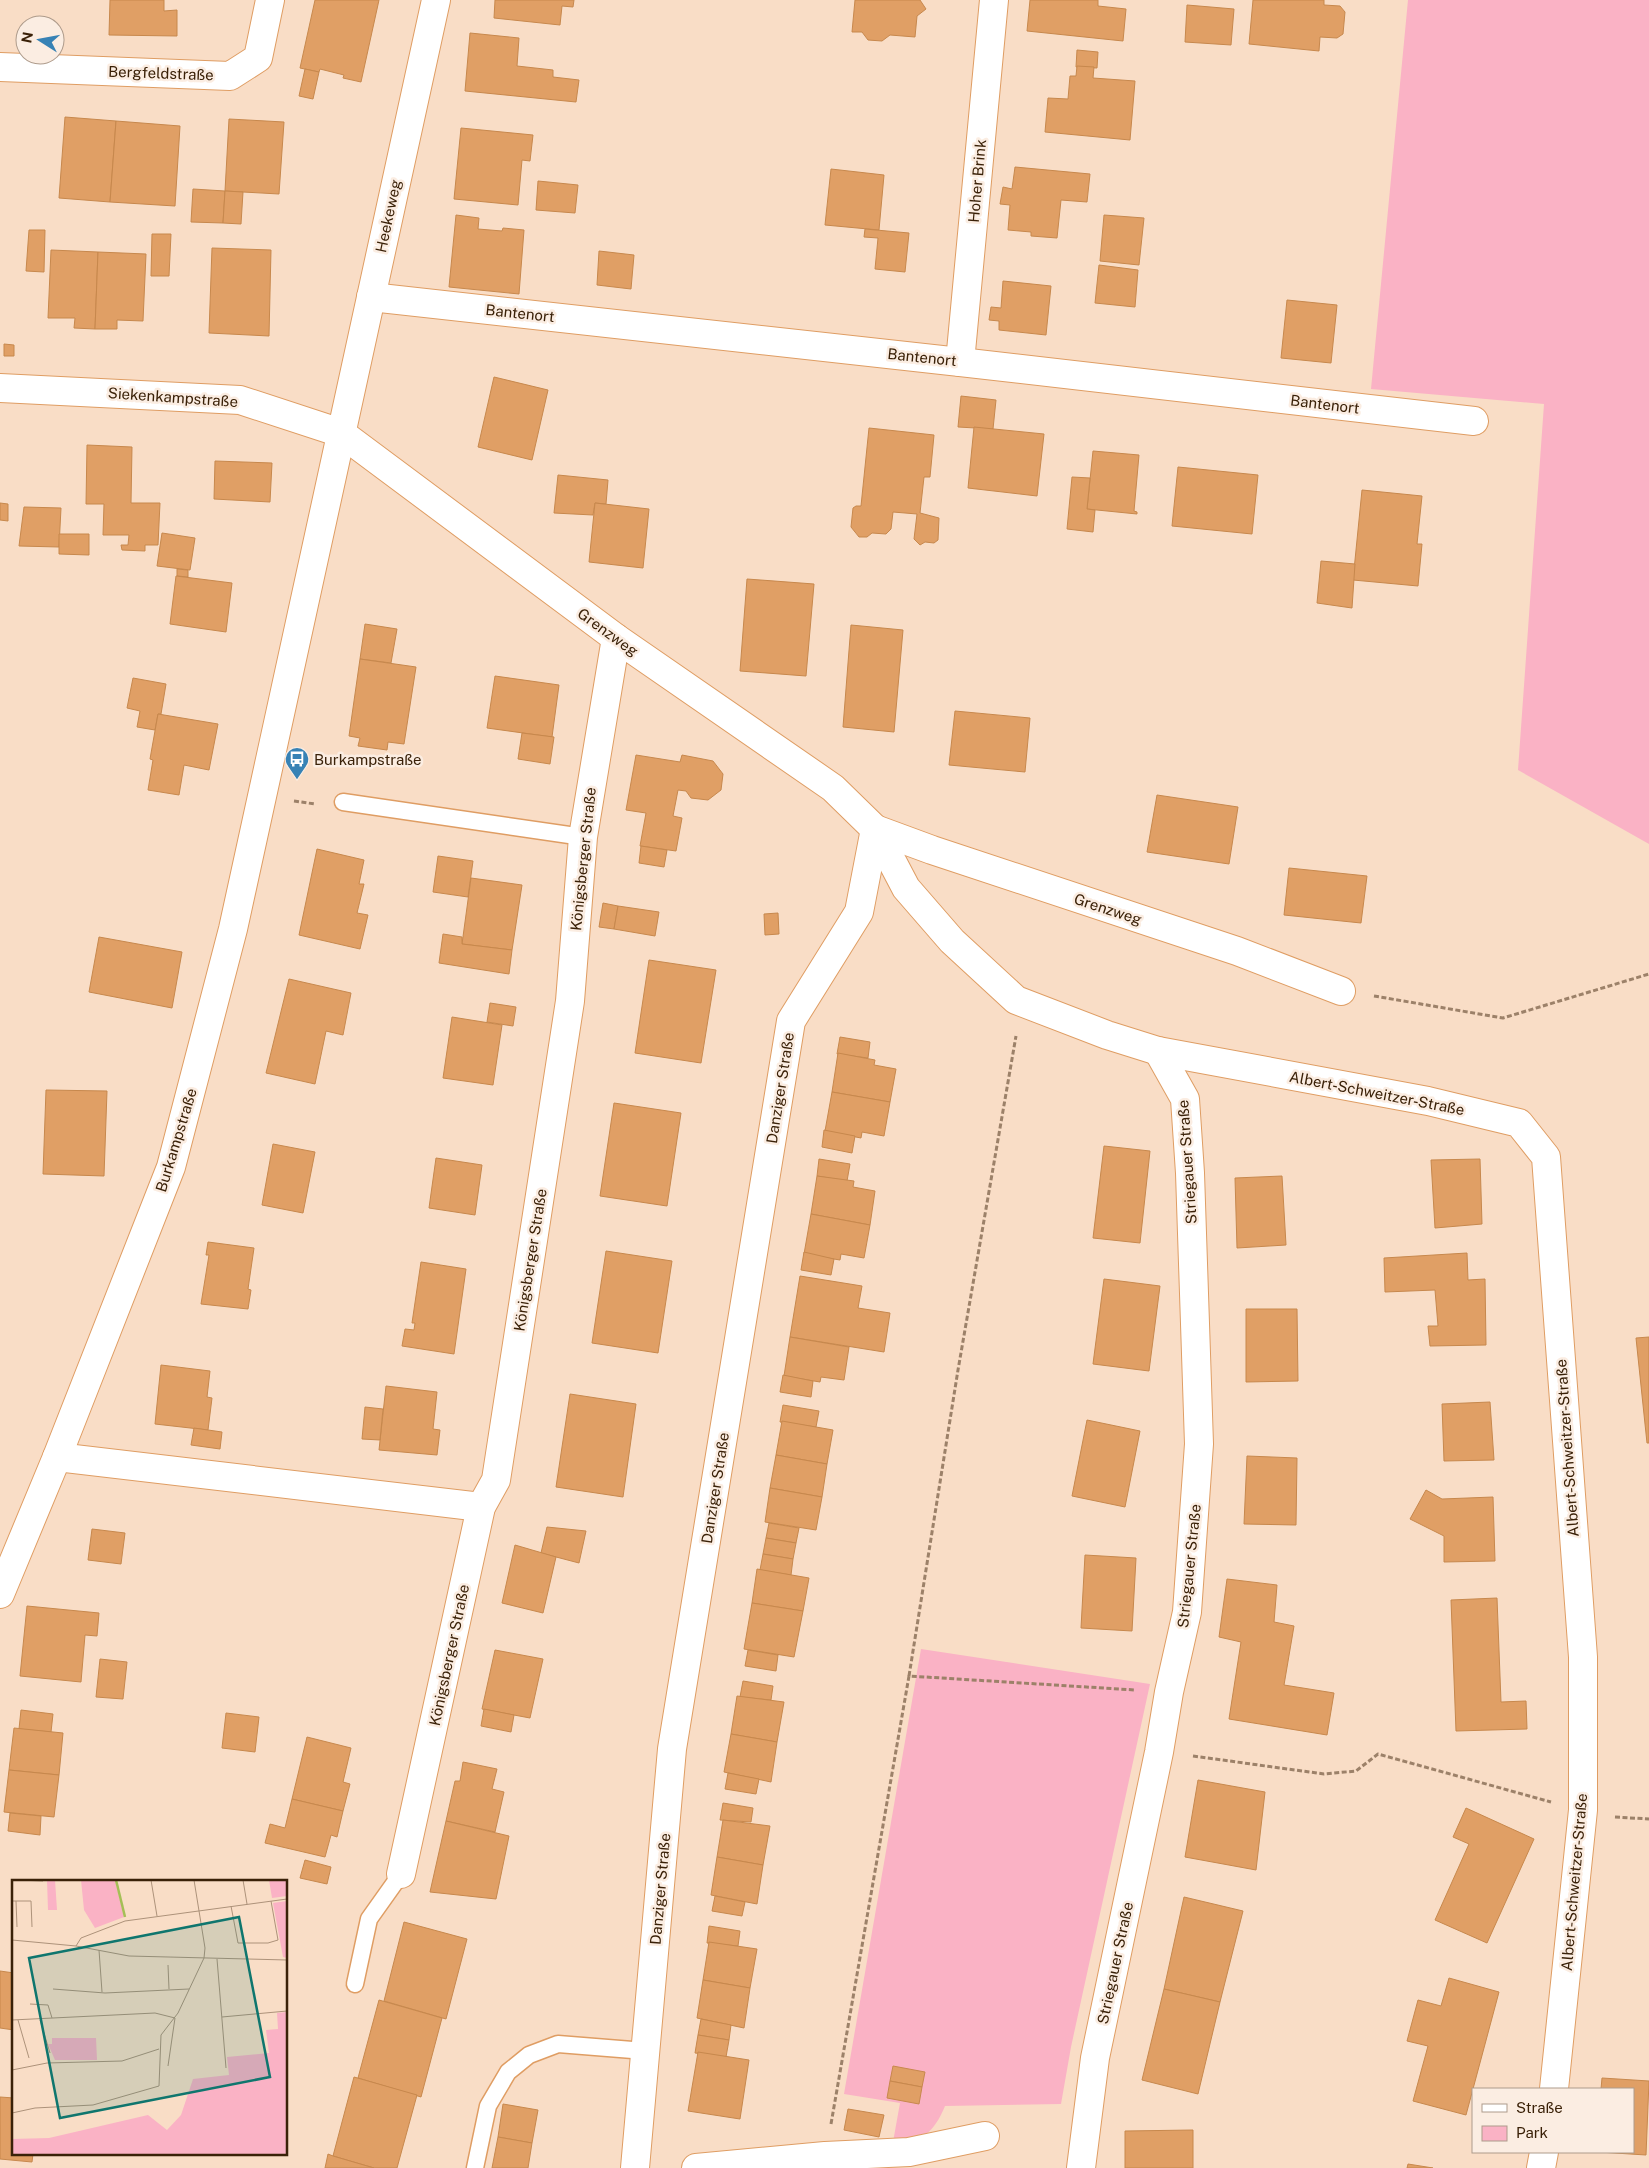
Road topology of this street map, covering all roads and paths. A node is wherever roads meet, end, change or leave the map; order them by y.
1 (270, 0) edge
2 (436, 0) edge
3 (994, 0) edge
4 (0, 67) edge
5 (371, 297) junction
6 (960, 362) junction
7 (0, 388) edge
8 (1474, 421) dead end
9 (341, 433) junction
10 (616, 638) junction
11 (299, 802) dead end
12 (343, 802) dead end
13 (311, 804) dead end
14 (875, 829) junction
15 (583, 837) junction
16 (1649, 974) edge
17 (1341, 991) joint
18 (1016, 1000) junction
19 (1158, 1051) junction
20 (1217, 1064) joint
21 (57, 1457) junction
22 (481, 1507) junction
23 (0, 1594) edge
24 (909, 1676) junction
25 (1109, 1689) dead end
26 (1219, 1760) dead end
27 (1583, 1810) junction
28 (401, 1874) joint
29 (355, 1984) dead end
30 (645, 2051) junction
31 (1554, 2088) edge
32 (986, 2136) dead end
33 (1544, 2153) edge
34 (825, 2156) junction
35 (475, 2168) edge
36 (635, 2168) edge
37 (696, 2168) edge
38 (1081, 2168) edge
39 (1541, 2168) edge

1 - 4 street, Bergfeldstraße
2 - 5 street, Heekeweg
3 - 6 street, Hoher Brink
5 - 6 street, Bantenort
5 - 9 street, Heekeweg
6 - 8 street, Bantenort
7 - 9 street, Siekenkampstraße
9 - 10 street, Grenzweg
9 - 21 street, Burkampstraße
10 - 14 street, Grenzweg
10 - 15 street, Königsberger Straße
11 - 13 path
12 - 15 lane
14 - 17 street, Grenzweg
14 - 18 street, Grenzweg
14 - 30 street, Danziger Straße
15 - 22 street, Königsberger Straße
16 - 17 path
18 - 19 street, Grenzweg
18 - 24 path
19 - 20 street, Grenzweg
19 - 38 street, Striegauer Straße
20 - 27 street, Albert-Schweitzer-Straße
21 - 22 street
21 - 23 street, Burkampstraße
22 - 28 street, Königsberger Straße
24 - 25 path
24 - 34 path
26 - 27 path
27 - 31 street, Albert-Schweitzer-Straße
28 - 29 lane
30 - 35 lane
30 - 36 street, Danziger Straße
32 - 34 street
33 - 39 street
34 - 37 street

